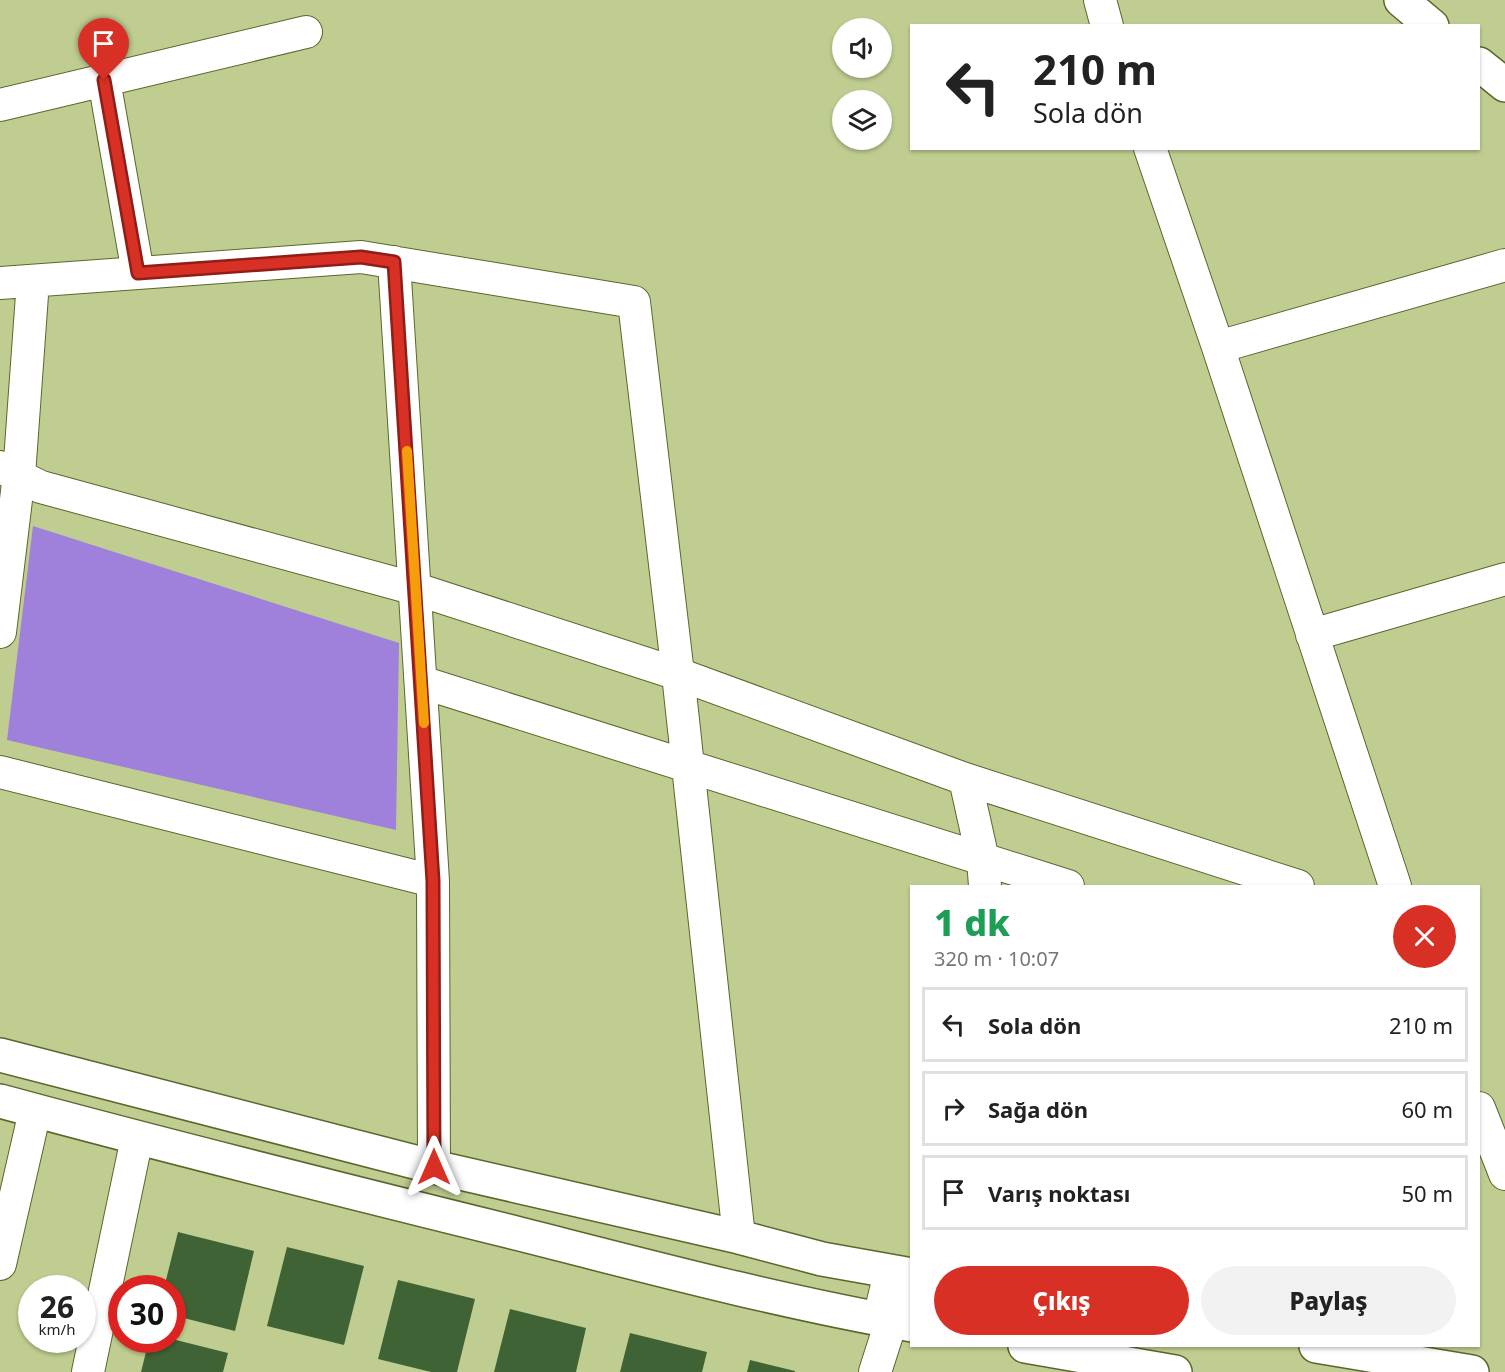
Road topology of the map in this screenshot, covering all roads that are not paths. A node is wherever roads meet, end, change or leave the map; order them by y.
1 (1100, 0) edge
2 (1401, 0) edge
3 (1106, 24) edge
4 (1430, 24) edge
5 (306, 32) dead end
6 (1480, 65) edge
7 (104, 80) junction
8 (1505, 85) edge
9 (0, 105) edge
10 (1151, 150) edge
11 (394, 262) junction
12 (1505, 265) edge
13 (138, 273) junction
14 (33, 281) junction
15 (0, 283) edge
16 (1218, 347) junction
17 (9, 471) edge
18 (6, 526) edge
19 (1505, 579) edge
20 (416, 589) junction
21 (0, 632) edge
22 (1312, 635) junction
23 (678, 674) junction
24 (422, 682) junction
25 (688, 766) junction
26 (0, 772) edge
27 (965, 779) junction
28 (984, 873) edge
29 (433, 881) junction
30 (1062, 885) edge
31 (1295, 885) edge
32 (1395, 885) edge
33 (0, 1055) edge
34 (0, 1101) edge
35 (35, 1111) junction
36 (1480, 1111) edge
37 (137, 1138) junction
38 (434, 1167) junction
39 (1505, 1174) edge
40 (739, 1237) junction
41 (0, 1264) edge
42 (904, 1274) edge
43 (897, 1323) edge
44 (1031, 1347) edge
45 (1320, 1347) edge
46 (1393, 1365) edge
47 (1455, 1371) edge
48 (88, 1372) edge
49 (875, 1372) edge
50 (1175, 1372) edge

1 - 3 street
2 - 4 main road
5 - 7 street
6 - 8 main road
7 - 9 street
7 - 13 street
10 - 16 street
11 - 13 street
11 - 20 street
11 - 23 street
12 - 16 street
13 - 14 street
14 - 15 street
14 - 17 street
16 - 22 street
17 - 18 street
17 - 20 street
18 - 21 street
19 - 22 street
20 - 23 street
20 - 24 street
22 - 32 street
23 - 25 street
23 - 27 street
24 - 25 street
24 - 29 street
25 - 28 street
25 - 40 street
26 - 29 street
27 - 28 street
27 - 31 street
28 - 30 street
29 - 38 street
33 - 38 main road
34 - 35 main road
35 - 37 main road
35 - 41 street
36 - 39 street
37 - 43 main road
37 - 48 street
38 - 40 main road
40 - 42 main road
42 - 43 street
43 - 49 street
44 - 50 main road
45 - 46 main road
46 - 47 main road

